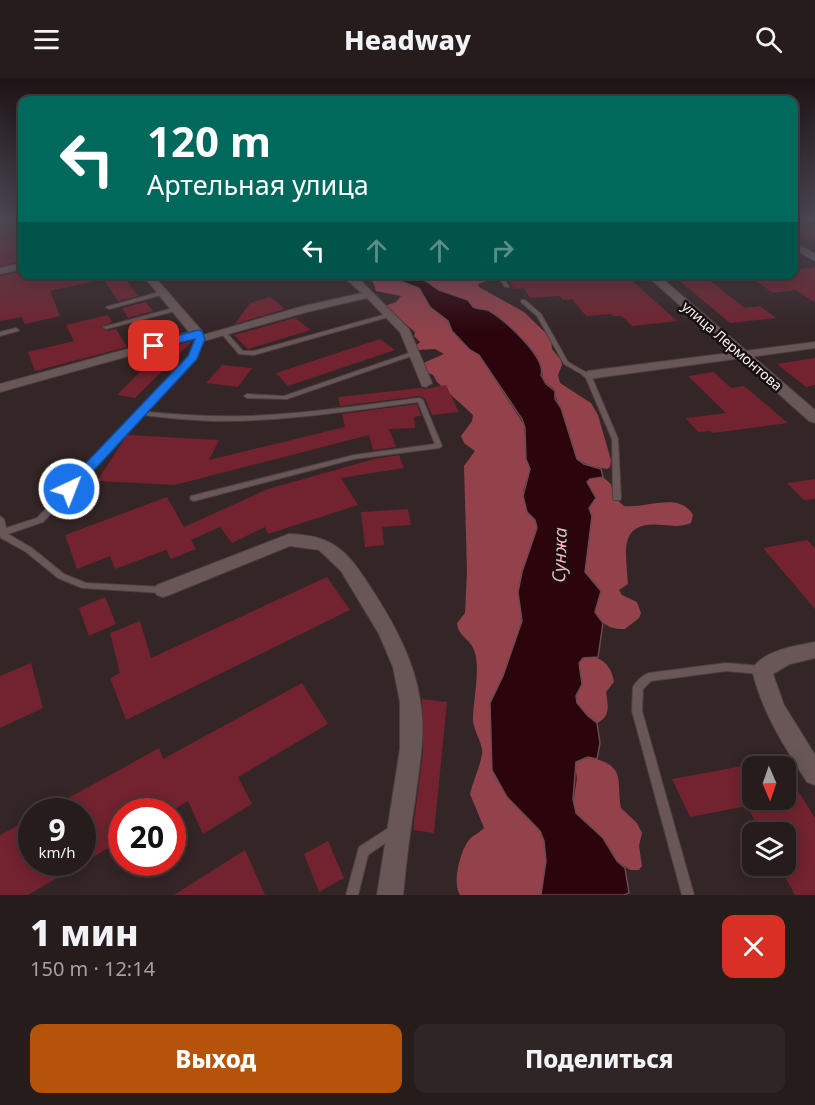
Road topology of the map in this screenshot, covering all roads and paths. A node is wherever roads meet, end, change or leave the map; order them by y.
1 (18, 267) edge
2 (0, 271) edge
3 (151, 279) edge
4 (352, 279) edge
5 (502, 279) edge
6 (656, 279) edge
7 (507, 286) dead end
8 (163, 293) junction
9 (369, 294) junction
10 (523, 301) dead end
11 (109, 307) dead end
12 (177, 309) junction
13 (390, 315) junction
14 (106, 327) dead end
15 (16, 330) dead end
16 (223, 333) junction
17 (0, 334) edge
18 (199, 336) junction
19 (815, 345) edge
20 (415, 353) junction
21 (741, 355) junction
22 (588, 375) junction
23 (426, 383) dead end
24 (0, 388) edge
25 (247, 396) dead end
26 (140, 412) junction
27 (815, 418) edge
28 (194, 498) dead end
29 (618, 498) dead end
30 (0, 519) edge
31 (4, 532) junction
32 (163, 590) joint
33 (815, 651) edge
34 (762, 670) junction
35 (815, 774) edge
36 (399, 827) junction
37 (352, 895) edge
38 (390, 895) edge
39 (688, 895) edge

1 - 2 street
3 - 8 street
4 - 9 street
5 - 7 lane
6 - 21 street, улица Лермонтова
8 - 11 lane
8 - 12 street
9 - 13 street
9 - 16 street
10 - 22 lane
12 - 14 lane
12 - 18 street
13 - 16 lane
13 - 20 street
15 - 17 lane
16 - 18 street
18 - 24 street
18 - 26 lane
19 - 21 street
20 - 23 street
20 - 25 lane
21 - 22 street
21 - 27 street, улица Лермонтова
22 - 29 lane
26 - 28 lane
26 - 31 lane
30 - 31 lane
31 - 32 lane
32 - 36 street
33 - 34 street
34 - 35 street
34 - 39 lane
36 - 37 lane
36 - 38 street

